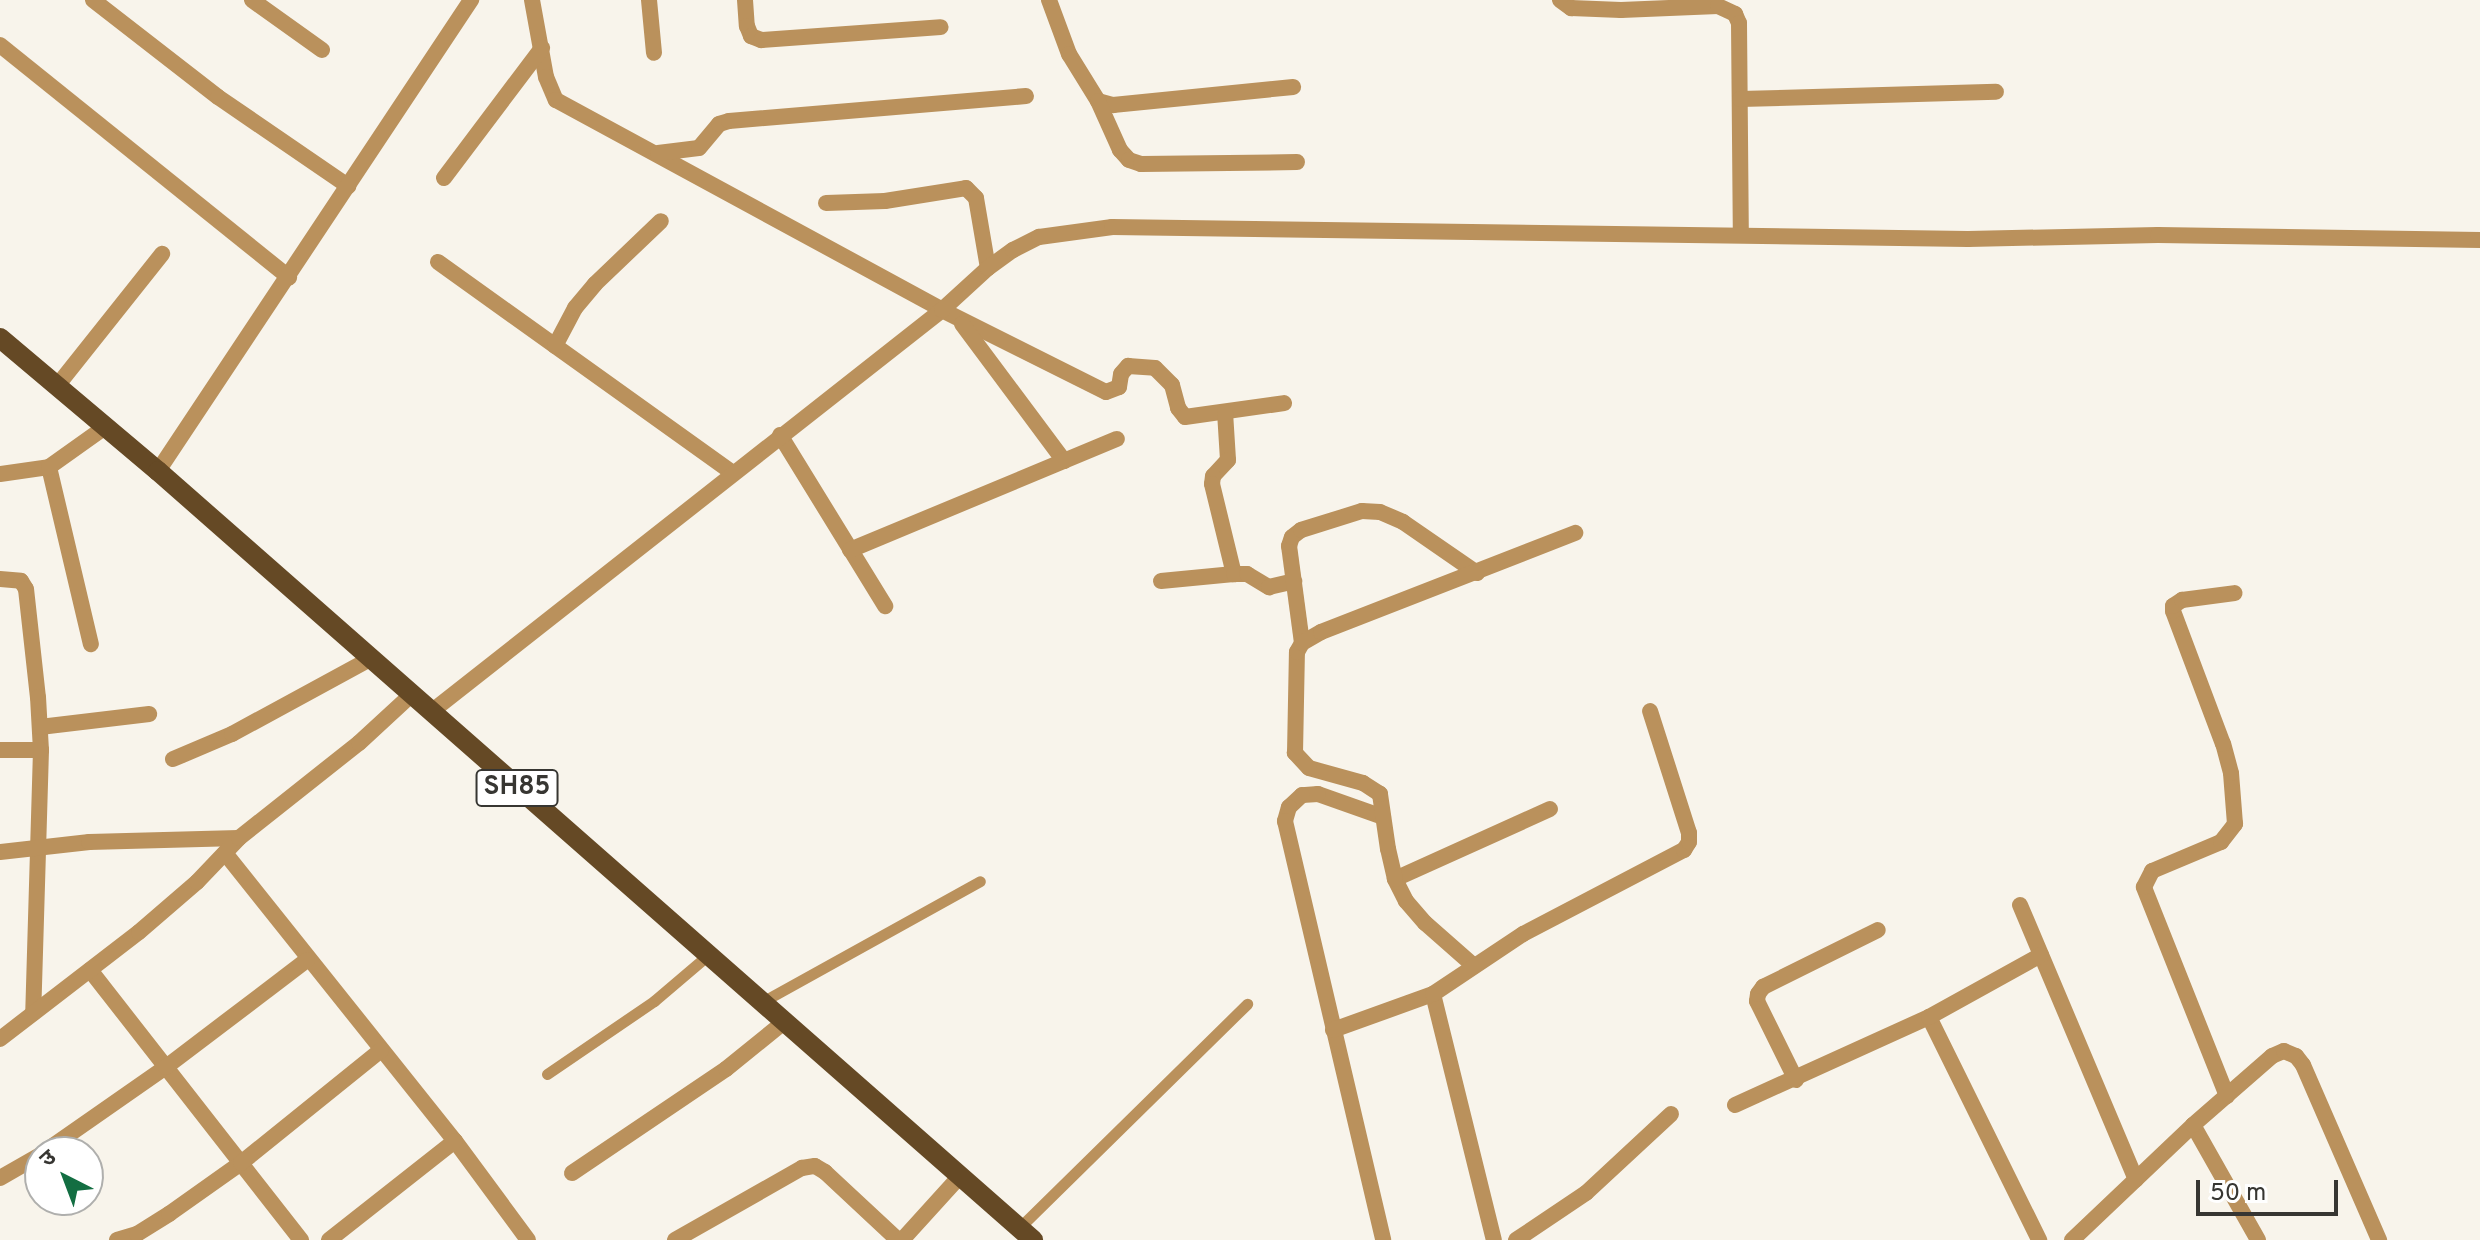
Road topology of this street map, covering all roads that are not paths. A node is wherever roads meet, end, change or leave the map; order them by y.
1 (93, 0) edge
2 (471, 0) edge
3 (532, 0) edge
4 (649, 0) edge
5 (745, 0) edge
6 (1049, 0) edge
7 (1560, 0) edge
8 (256, 1) edge
9 (1620, 5) edge
10 (941, 27) dead end
11 (0, 45) edge
12 (542, 48) junction
13 (322, 50) dead end
14 (654, 53) dead end
15 (1293, 87) dead end
16 (1996, 92) dead end
17 (1026, 96) dead end
18 (1740, 99) junction
19 (1098, 101) junction
20 (657, 153) junction
21 (1297, 162) dead end
22 (444, 178) dead end
23 (348, 186) junction
24 (826, 203) dead end
25 (661, 221) dead end
26 (1741, 234) junction
27 (2480, 240) edge
28 (162, 254) dead end
29 (438, 262) dead end
30 (988, 268) junction
31 (289, 277) junction
32 (942, 310) junction
33 (959, 319) junction
34 (0, 338) edge
35 (555, 346) junction
36 (57, 386) junction
37 (1284, 403) dead end
38 (1225, 412) junction
39 (105, 427) junction
40 (780, 435) junction
41 (1117, 439) dead end
42 (1064, 461) junction
43 (49, 467) junction
44 (158, 471) junction
45 (733, 473) junction
46 (0, 474) edge
47 (1575, 533) dead end
48 (850, 550) junction
49 (1477, 573) junction
50 (1234, 574) junction
51 (0, 579) edge
52 (1161, 581) dead end
53 (1294, 581) junction
54 (2235, 593) dead end
55 (885, 606) dead end
56 (1302, 643) junction
57 (91, 644) dead end
58 (370, 659) junction
59 (411, 695) junction
60 (1650, 711) dead end
61 (431, 712) junction
62 (149, 714) dead end
63 (40, 727) junction
64 (0, 750) edge
65 (41, 750) junction
66 (173, 759) dead end
67 (1550, 809) dead end
68 (1383, 817) junction
69 (239, 838) junction
70 (36, 848) junction
71 (0, 852) edge
72 (225, 853) junction
73 (1395, 879) junction
74 (980, 881) dead end
75 (2020, 905) dead end
76 (1878, 930) dead end
77 (708, 955) junction
78 (2041, 955) junction
79 (307, 960) junction
80 (1474, 966) junction
81 (90, 970) junction
82 (1433, 994) junction
83 (762, 1002) junction
84 (1247, 1004) dead end
85 (33, 1013) junction
86 (1929, 1017) junction
87 (784, 1022) junction
88 (1333, 1030) junction
89 (0, 1039) edge
90 (381, 1050) junction
91 (166, 1067) junction
92 (547, 1074) dead end
93 (1796, 1080) junction
94 (2227, 1096) junction
95 (1735, 1105) dead end
96 (1671, 1114) dead end
97 (2193, 1125) junction
98 (67, 1136) edge
99 (455, 1141) junction
100 (241, 1163) junction
101 (24, 1164) edge
102 (572, 1173) dead end
103 (960, 1176) junction
104 (0, 1178) edge
105 (2136, 1180) junction
106 (1026, 1234) edge
107 (117, 1240) edge
108 (301, 1240) edge
109 (329, 1240) edge
110 (528, 1240) edge
111 (675, 1240) edge
112 (900, 1240) edge
113 (1383, 1240) edge
114 (1494, 1240) edge
115 (1516, 1240) edge
116 (2039, 1240) edge
117 (2072, 1240) edge
118 (2258, 1240) edge
119 (2379, 1240) edge

1 - 23 street
2 - 23 street
3 - 12 street
4 - 14 street
5 - 10 street
6 - 19 street
7 - 9 street
8 - 13 street
9 - 18 street
11 - 31 street
12 - 20 street
12 - 22 street
15 - 19 street
16 - 18 street
17 - 20 street
18 - 26 street
19 - 21 street
20 - 32 street
23 - 31 street
24 - 30 street
25 - 35 street
26 - 27 street
26 - 30 street
28 - 36 street
29 - 35 street
30 - 32 street
31 - 44 street
32 - 33 street
32 - 40 street
33 - 38 street
33 - 42 street
34 - 36 main road, SH85
35 - 45 street
36 - 39 main road, SH85
37 - 38 street
38 - 50 street
39 - 43 street
39 - 44 main road, SH85
40 - 45 street
40 - 48 street
41 - 42 street
42 - 48 street
43 - 46 street
43 - 57 street
44 - 58 main road, SH85
45 - 61 street
47 - 49 street
48 - 55 street
49 - 53 street
49 - 56 street
50 - 52 street
50 - 53 street
51 - 63 street
53 - 56 street
54 - 94 street
56 - 68 street
58 - 59 main road, SH85
58 - 66 street
59 - 61 main road, SH85
59 - 69 street
60 - 80 street
61 - 77 main road, SH85
62 - 63 street
63 - 65 street
64 - 65 street
65 - 70 street
67 - 73 street
68 - 73 street
68 - 88 street
69 - 70 street
69 - 72 street
70 - 71 street
70 - 85 street
72 - 79 street
72 - 81 street
73 - 80 street
74 - 83 lane
75 - 78 street
76 - 93 street
77 - 83 main road, SH85
77 - 92 lane
78 - 86 street
78 - 105 street
79 - 90 street
79 - 91 street
80 - 82 street
81 - 85 street
81 - 91 street
82 - 88 street
82 - 114 street
83 - 87 main road, SH85
84 - 106 lane
85 - 89 street
86 - 93 street
86 - 116 street
87 - 102 street
87 - 103 main road, SH85
88 - 113 street
90 - 99 street
90 - 100 street
91 - 98 street
91 - 100 street
93 - 95 street
94 - 97 street
94 - 119 street
96 - 115 street
97 - 105 street
97 - 118 street
99 - 109 street
99 - 110 street
100 - 107 street
100 - 108 street
101 - 104 street
103 - 106 main road, SH85
103 - 112 street
105 - 117 street
111 - 112 street

